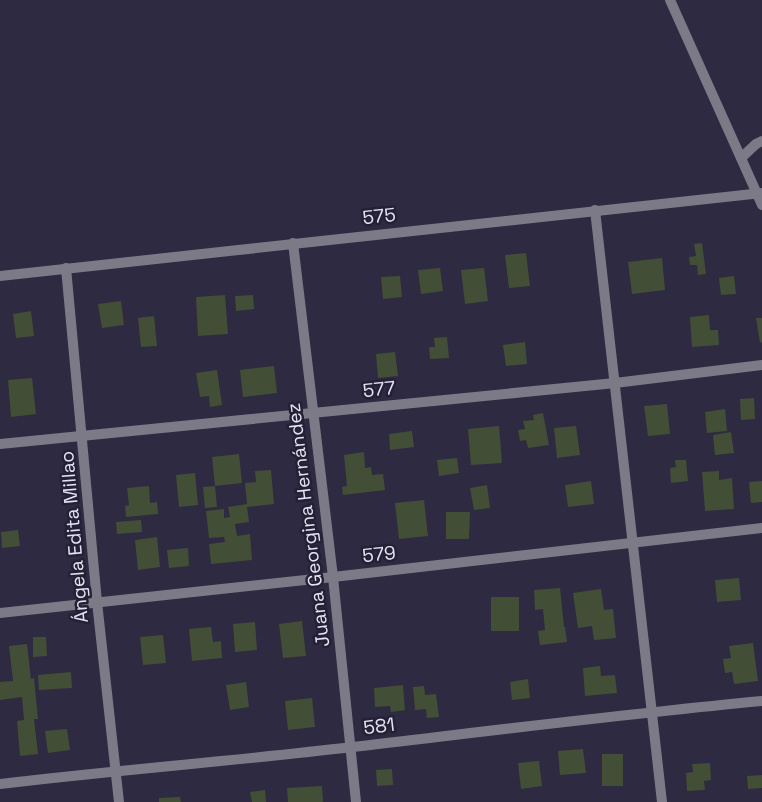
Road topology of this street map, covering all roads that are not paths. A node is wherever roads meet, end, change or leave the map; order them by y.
1 (670, 0) edge
2 (762, 141) edge
3 (741, 158) junction
4 (760, 193) edge
5 (762, 205) edge
6 (595, 210) junction
7 (293, 243) junction
8 (66, 268) junction
9 (0, 276) edge
10 (762, 365) edge
11 (615, 382) junction
12 (312, 413) junction
13 (82, 436) junction
14 (0, 444) edge
15 (762, 528) edge
16 (633, 543) junction
17 (333, 577) junction
18 (97, 602) junction
19 (0, 613) edge
20 (762, 701) edge
21 (652, 711) junction
22 (350, 747) junction
23 (116, 770) junction
24 (0, 784) edge
25 (119, 802) edge
26 (356, 802) edge
27 (662, 802) edge

1 - 3 street
2 - 3 street
3 - 4 street
4 - 5 street
4 - 6 street, 575
6 - 7 street, 575
6 - 11 street
7 - 8 street, 575
7 - 12 street, Juana Georgina Hernández
8 - 9 street, 575
8 - 13 street, Ángela Edita Millao
10 - 11 street, 577
11 - 12 street, 577
11 - 16 street
12 - 13 street, 577
12 - 17 street, Juana Georgina Hernández
13 - 14 street, 577
13 - 18 street, Ángela Edita Millao
15 - 16 street, 579
16 - 17 street, 579
16 - 21 street
17 - 18 street, 579
17 - 22 street, Juana Georgina Hernández
18 - 19 street, 579
18 - 23 street, Ángela Edita Millao
20 - 21 street, 581
21 - 22 street, 581
21 - 27 street
22 - 23 street, 581
22 - 26 street, Juana Georgina Hernández
23 - 24 street, 581
23 - 25 street, Ángela Edita Millao

